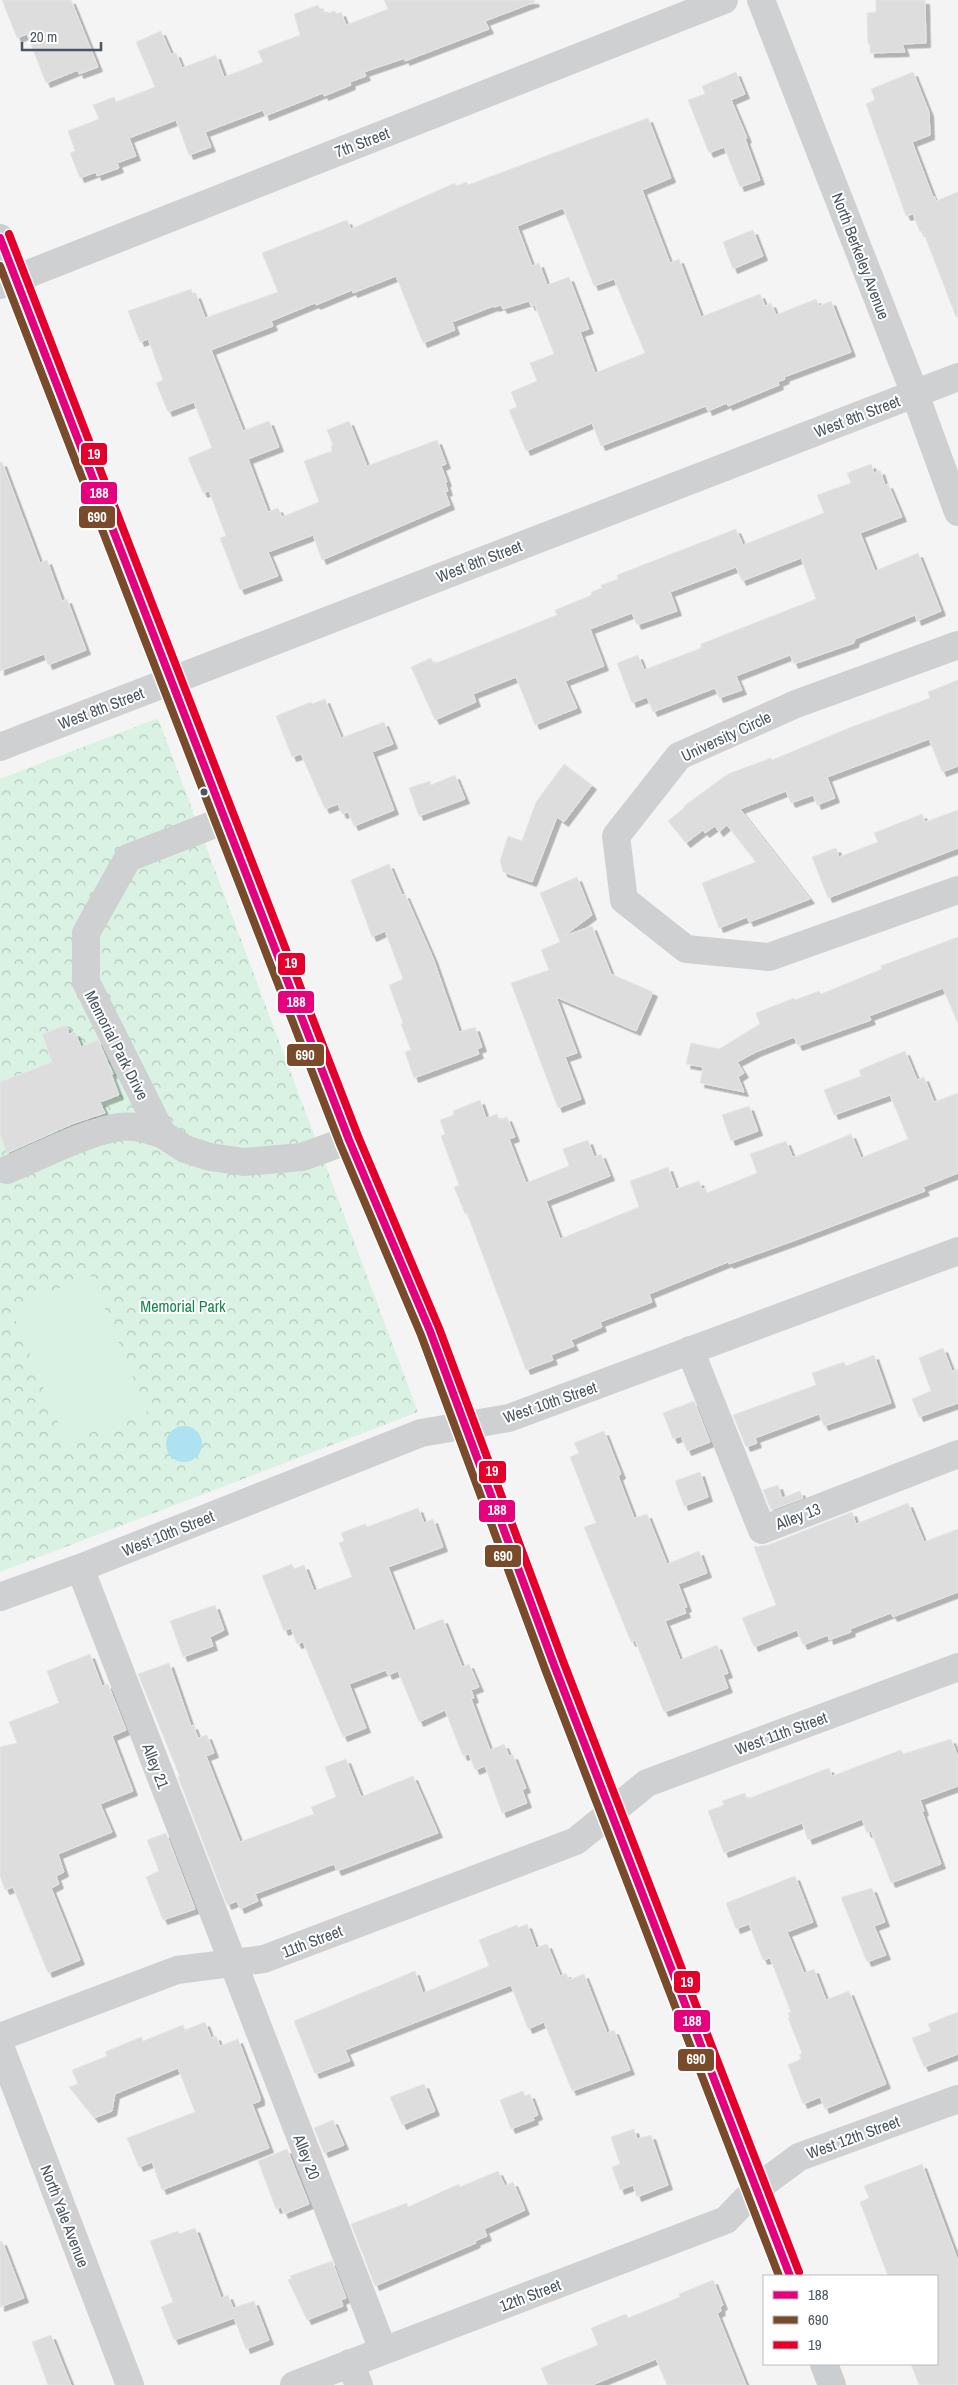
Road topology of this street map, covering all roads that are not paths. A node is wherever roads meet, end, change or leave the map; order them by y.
1 (724, 0) edge
2 (761, 0) edge
3 (0, 238) edge
4 (8, 282) edge
5 (958, 377) edge
6 (915, 394) junction
7 (958, 512) edge
8 (958, 645) edge
9 (172, 680) junction
10 (0, 747) edge
11 (225, 820) junction
12 (958, 890) edge
13 (162, 1134) junction
14 (349, 1140) junction
15 (7, 1170) dead end
16 (958, 1251) edge
17 (690, 1350) junction
18 (464, 1426) junction
19 (958, 1454) edge
20 (80, 1568) junction
21 (0, 1597) edge
22 (958, 1667) edge
23 (611, 1812) junction
24 (232, 1963) junction
25 (0, 2037) edge
26 (0, 2046) edge
27 (958, 2099) edge
28 (756, 2190) junction
29 (790, 2275) edge
30 (383, 2350) junction
31 (824, 2365) edge
32 (355, 2374) edge
33 (130, 2385) edge
34 (294, 2385) edge
35 (832, 2385) edge

1 - 4 street, 7th Street
2 - 6 street, North Berkeley Avenue
3 - 4 main road
4 - 9 main road
5 - 6 street, West 8th Street
6 - 7 street, North Berkeley Avenue
6 - 9 street, West 8th Street
8 - 12 street, University Circle
9 - 10 street, West 8th Street
9 - 11 main road
11 - 13 street, Memorial Park Drive
11 - 14 main road
13 - 14 street, Memorial Park Drive
13 - 15 street, Memorial Park Drive
14 - 18 main road
16 - 17 street, West 10th Street
17 - 18 street, West 10th Street
17 - 19 street, Alley 13
18 - 20 street, West 10th Street
18 - 23 main road
20 - 21 street, West 10th Street
20 - 24 street, Alley 21
22 - 23 street, West 11th Street
23 - 24 street, 11th Street
23 - 28 main road
24 - 25 street, 11th Street
24 - 30 street, Alley 20
26 - 33 street, North Yale Avenue
27 - 28 street, West 12th Street
28 - 29 main road
28 - 30 street, 12th Street
30 - 32 street, 12th Street
31 - 35 main road
32 - 34 street, 12th Street

